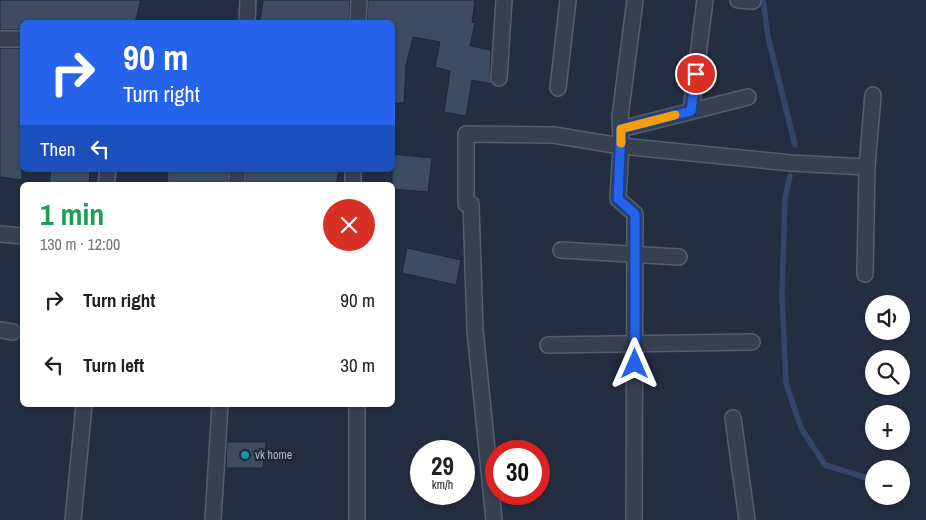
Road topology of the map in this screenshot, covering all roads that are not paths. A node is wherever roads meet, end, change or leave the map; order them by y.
1 (248, 0) edge
2 (359, 0) edge
3 (504, 0) edge
4 (568, 0) edge
5 (635, 0) edge
6 (705, 0) edge
7 (738, 0) edge
8 (753, 1) edge
9 (247, 20) edge
10 (358, 20) edge
11 (0, 39) edge
12 (20, 39) edge
13 (500, 78) dead end
14 (558, 88) dead end
15 (873, 95) dead end
16 (748, 97) dead end
17 (691, 111) junction
18 (621, 129) junction
19 (621, 146) junction
20 (867, 167) junction
21 (0, 234) edge
22 (20, 236) edge
23 (561, 250) dead end
24 (635, 254) junction
25 (679, 257) dead end
26 (865, 274) dead end
27 (752, 342) dead end
28 (635, 344) junction
29 (548, 345) dead end
30 (84, 407) edge
31 (220, 407) edge
32 (357, 407) edge
33 (733, 418) dead end
34 (73, 520) edge
35 (214, 520) edge
36 (357, 520) edge
37 (494, 520) edge
38 (634, 520) edge
39 (747, 520) edge

1 - 9 street
2 - 10 street
3 - 13 street
4 - 14 street
5 - 18 street
6 - 17 street
7 - 8 street
11 - 12 street
15 - 20 street
16 - 17 street
17 - 18 street
18 - 19 street
19 - 20 street
19 - 24 street
19 - 37 street
20 - 26 street
21 - 22 street
23 - 24 street
24 - 25 street
24 - 28 street
27 - 28 street
28 - 29 street
28 - 38 street
30 - 34 street
31 - 35 street
32 - 36 street
33 - 39 street

